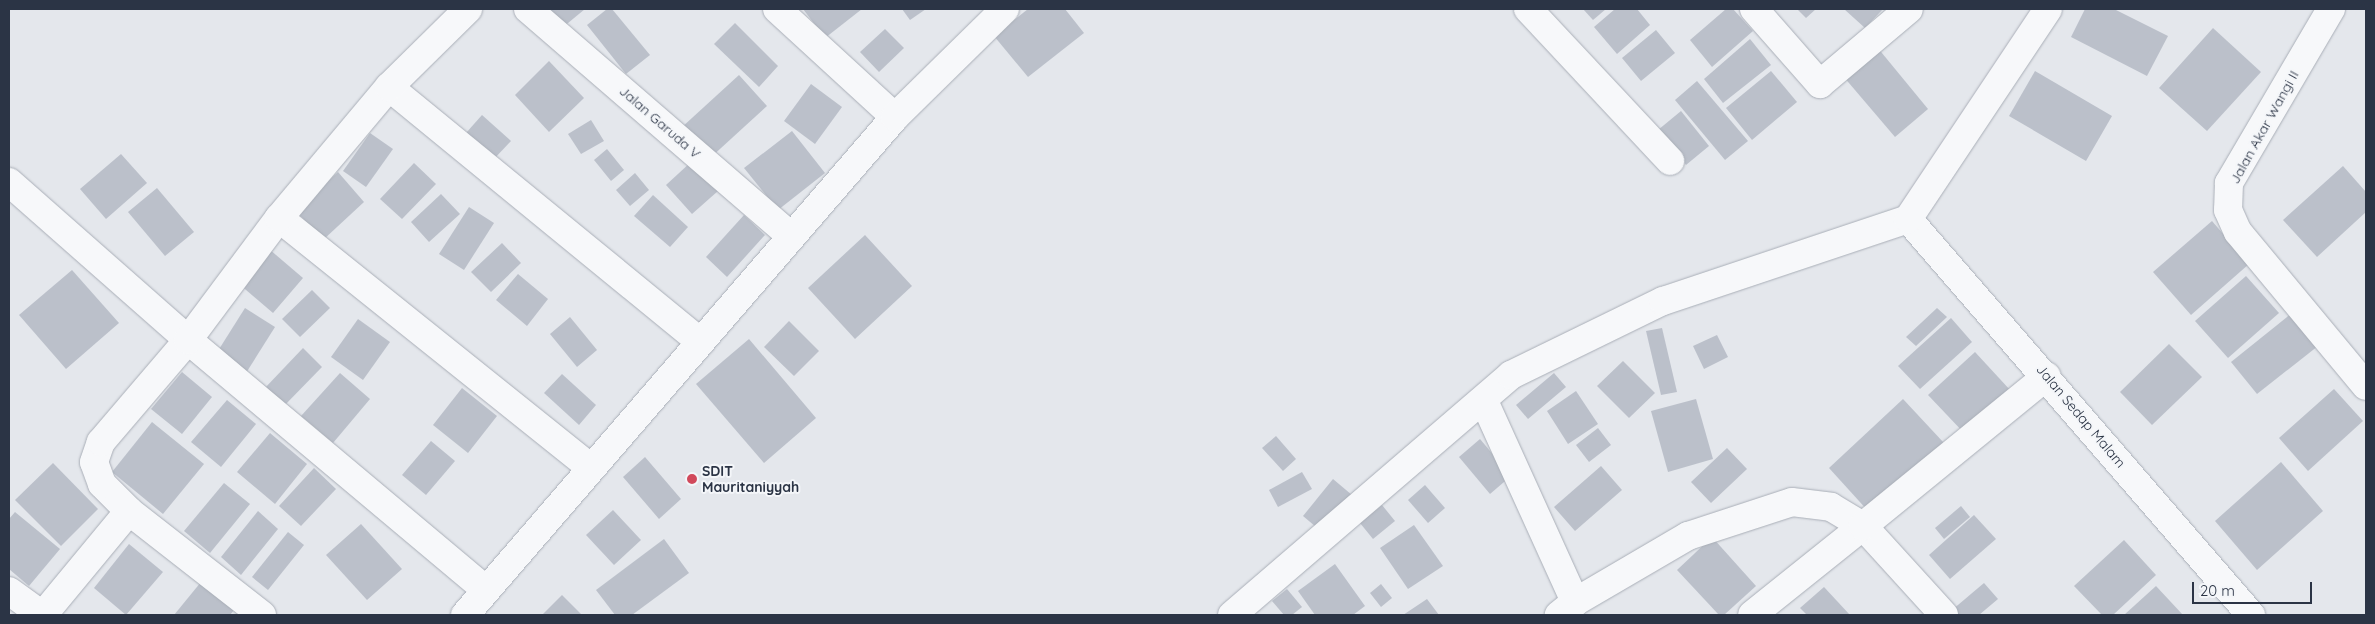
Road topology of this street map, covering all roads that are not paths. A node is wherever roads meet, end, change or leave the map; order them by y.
1 (468, 9) edge
2 (528, 9) edge
3 (777, 9) edge
4 (1005, 9) edge
5 (1528, 9) edge
6 (1754, 9) edge
7 (1909, 9) edge
8 (2048, 9) edge
9 (2331, 9) edge
10 (389, 87) junction
11 (896, 117) junction
12 (1670, 161) dead end
13 (9, 182) edge
14 (279, 218) junction
15 (1908, 218) junction
16 (791, 236) junction
17 (188, 340) junction
18 (701, 342) junction
19 (2047, 376) junction
20 (2366, 386) edge
21 (1484, 401) junction
22 (590, 467) junction
23 (130, 511) junction
24 (1862, 526) junction
25 (486, 590) junction
26 (9, 591) edge
27 (1567, 609) edge
28 (42, 615) edge
29 (262, 615) edge
30 (465, 615) edge
31 (1232, 615) edge
32 (1752, 615) edge
33 (1944, 615) edge
34 (2251, 615) edge

1 - 10 street
2 - 16 street, Jalan Garuda V
3 - 11 street
4 - 11 street
5 - 12 street
6 - 7 street
8 - 15 street
9 - 20 street, Jalan Akar Wangi II
10 - 14 street
10 - 18 street
11 - 16 street
13 - 17 street
14 - 17 street
14 - 22 street
15 - 19 street, Jalan Sedap Malam
15 - 21 street
16 - 18 street
17 - 23 street
17 - 25 street
18 - 22 street
19 - 24 street
19 - 34 street, Jalan Sedap Malam
21 - 27 street
21 - 31 street
22 - 25 street
23 - 28 street
23 - 29 street
24 - 27 street
24 - 32 street
24 - 33 street
25 - 30 street
26 - 28 street

